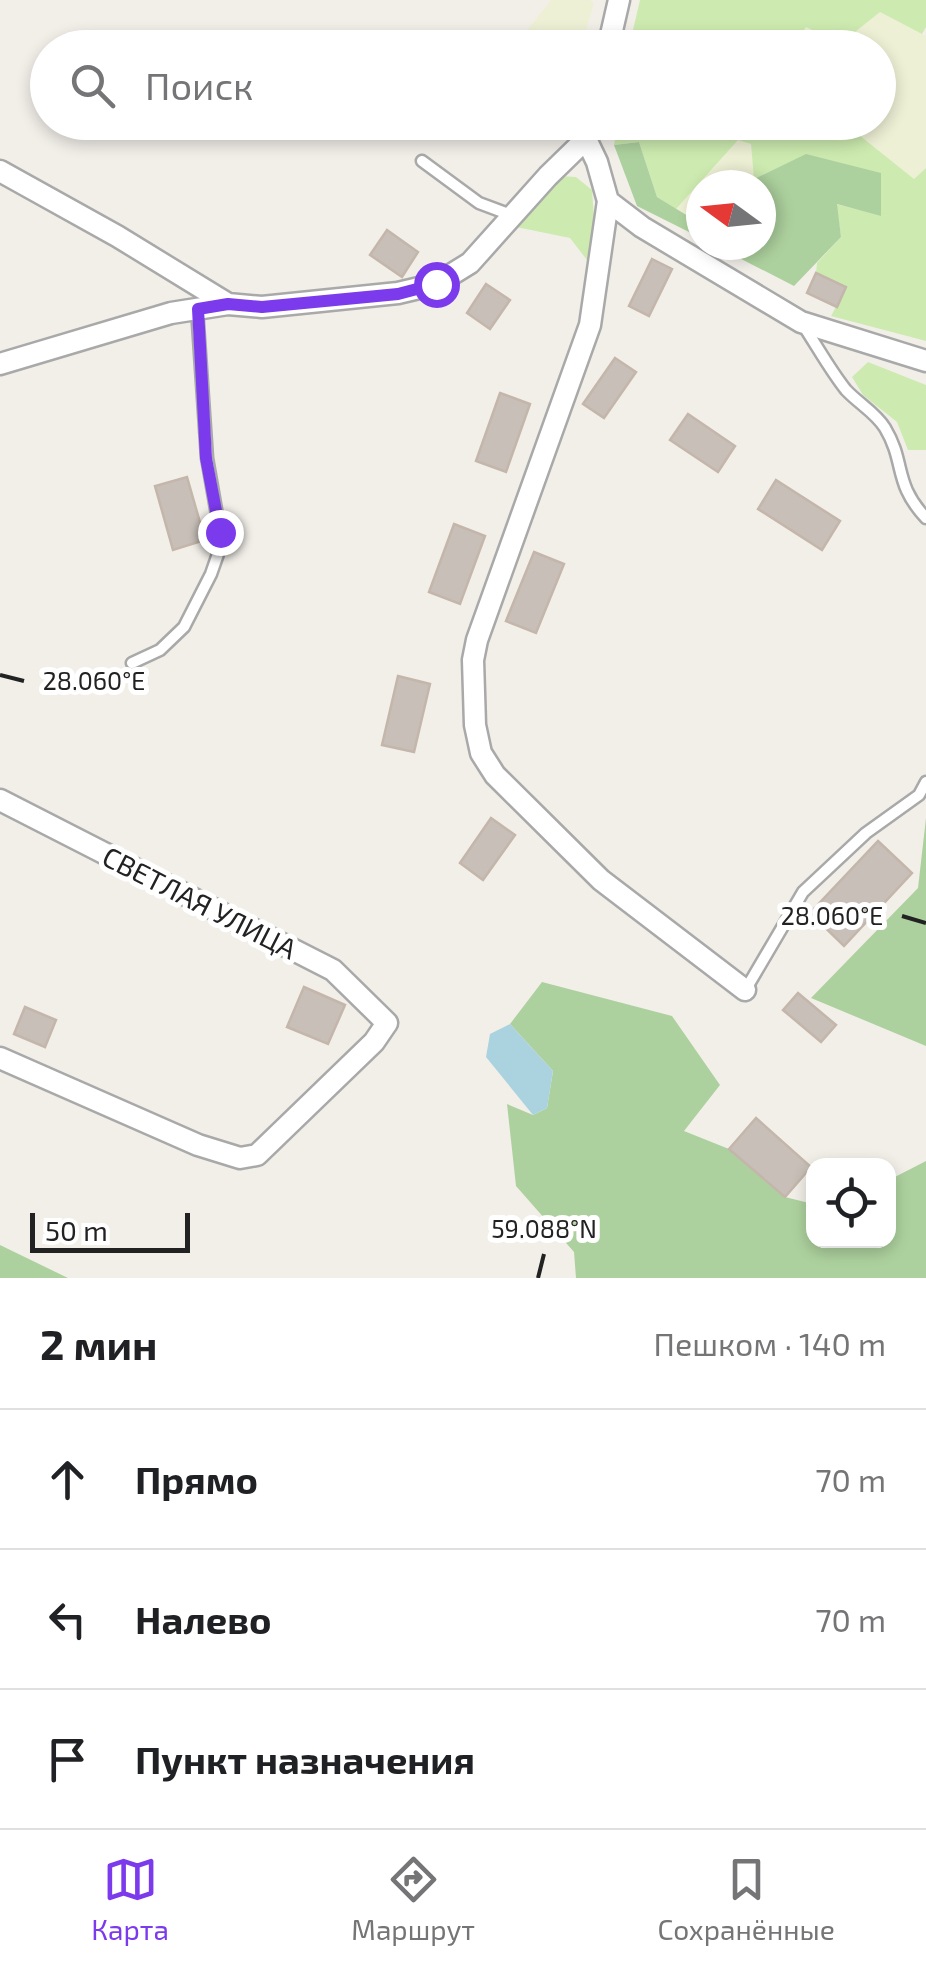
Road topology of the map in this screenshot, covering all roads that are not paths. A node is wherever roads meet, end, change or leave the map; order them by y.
1 (619, 0) edge
2 (612, 30) edge
3 (580, 140) edge
4 (591, 140) edge
5 (422, 162) dead end
6 (0, 171) edge
7 (608, 201) junction
8 (511, 216) junction
9 (228, 304) junction
10 (198, 309) junction
11 (801, 322) junction
12 (926, 360) edge
13 (0, 364) edge
14 (926, 518) edge
15 (132, 663) dead end
16 (926, 782) edge
17 (0, 800) edge
18 (745, 990) joint
19 (0, 1058) edge

1 - 2 street
3 - 8 street
4 - 7 street
5 - 8 lane
6 - 9 street
7 - 11 street
7 - 18 street
8 - 9 street
9 - 10 street
10 - 13 street
10 - 15 lane
11 - 12 street
11 - 14 lane
16 - 18 lane
17 - 19 street, СВЕТЛАЯ УЛИЦА

